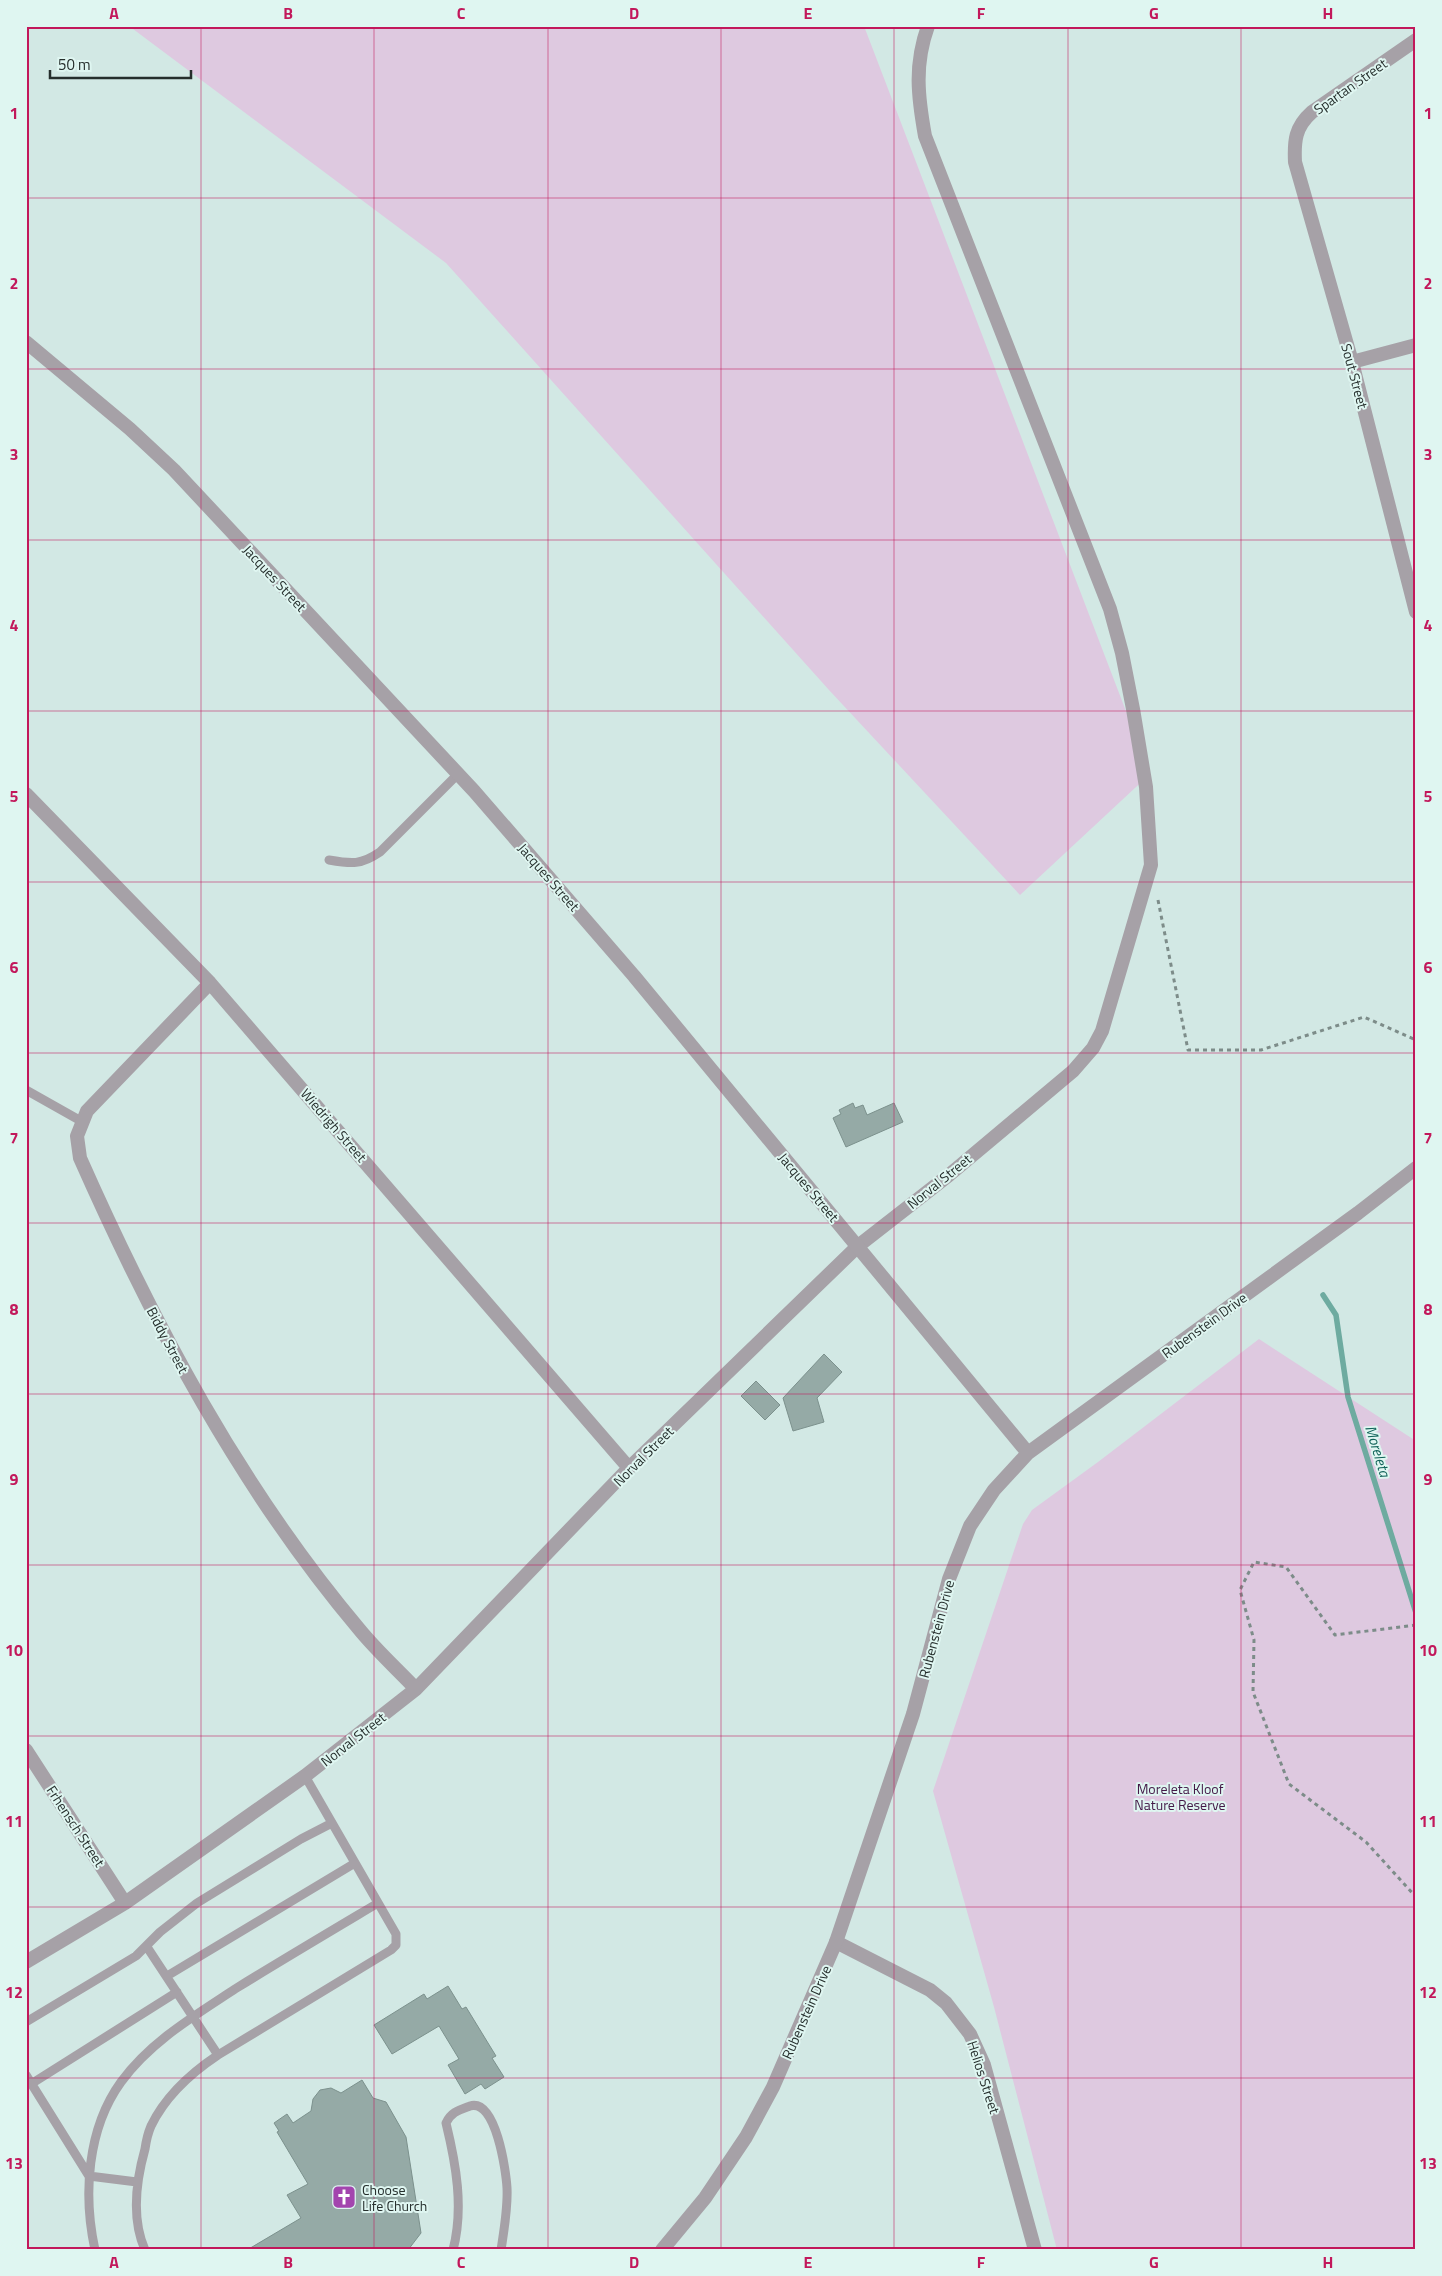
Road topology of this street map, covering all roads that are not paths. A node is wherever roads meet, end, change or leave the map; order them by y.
1 (928, 26) edge
2 (1416, 40) edge
3 (1294, 140) joint
4 (26, 342) edge
5 (1416, 345) edge
6 (1352, 362) junction
7 (1416, 612) edge
8 (458, 774) junction
9 (26, 794) edge
10 (329, 860) dead end
11 (210, 982) junction
12 (26, 1090) edge
13 (81, 1121) junction
14 (1416, 1168) edge
15 (858, 1246) junction
16 (1028, 1453) junction
17 (630, 1468) junction
18 (416, 1688) junction
19 (26, 1750) edge
20 (305, 1776) junction
21 (332, 1823) junction
22 (355, 1863) junction
23 (126, 1903) junction
24 (378, 1903) junction
25 (836, 1942) junction
26 (147, 1947) junction
27 (26, 1962) edge
28 (167, 1976) junction
29 (177, 1992) junction
30 (192, 2017) junction
31 (26, 2022) edge
32 (218, 2054) junction
33 (29, 2080) edge
34 (89, 2176) junction
35 (138, 2182) junction
36 (95, 2250) edge
37 (145, 2250) edge
38 (453, 2250) edge
39 (501, 2250) edge
40 (662, 2250) edge
41 (1035, 2250) edge

1 - 15 street, Norval Street
2 - 3 street, Spartan Street
3 - 6 street, Sout Street
4 - 8 street, Jacques Street
5 - 6 street
6 - 7 street, Sout Street
8 - 10 lane
8 - 15 street, Jacques Street
9 - 11 street, Wiedrigh Street
11 - 13 street, Biddy Street
11 - 17 street, Wiedrigh Street
12 - 13 lane
13 - 18 street, Biddy Street
14 - 16 street, Rubenstein Drive
15 - 16 street, Jacques Street
15 - 17 street, Norval Street
16 - 25 street, Rubenstein Drive
17 - 18 street, Norval Street
18 - 20 street, Norval Street
19 - 23 street, Frhensch Street
20 - 21 lane
20 - 23 street, Norval Street
21 - 22 lane
21 - 26 lane
22 - 24 lane
22 - 28 lane
23 - 27 street, Norval Street
24 - 30 lane
24 - 32 lane
25 - 40 street, Rubenstein Drive
25 - 41 street, Helios Street
26 - 28 lane
26 - 31 lane
28 - 29 lane
29 - 30 lane
29 - 33 lane
30 - 32 lane
30 - 34 lane
32 - 35 lane
33 - 34 lane
34 - 35 lane
34 - 36 lane
35 - 37 lane
38 - 39 lane

